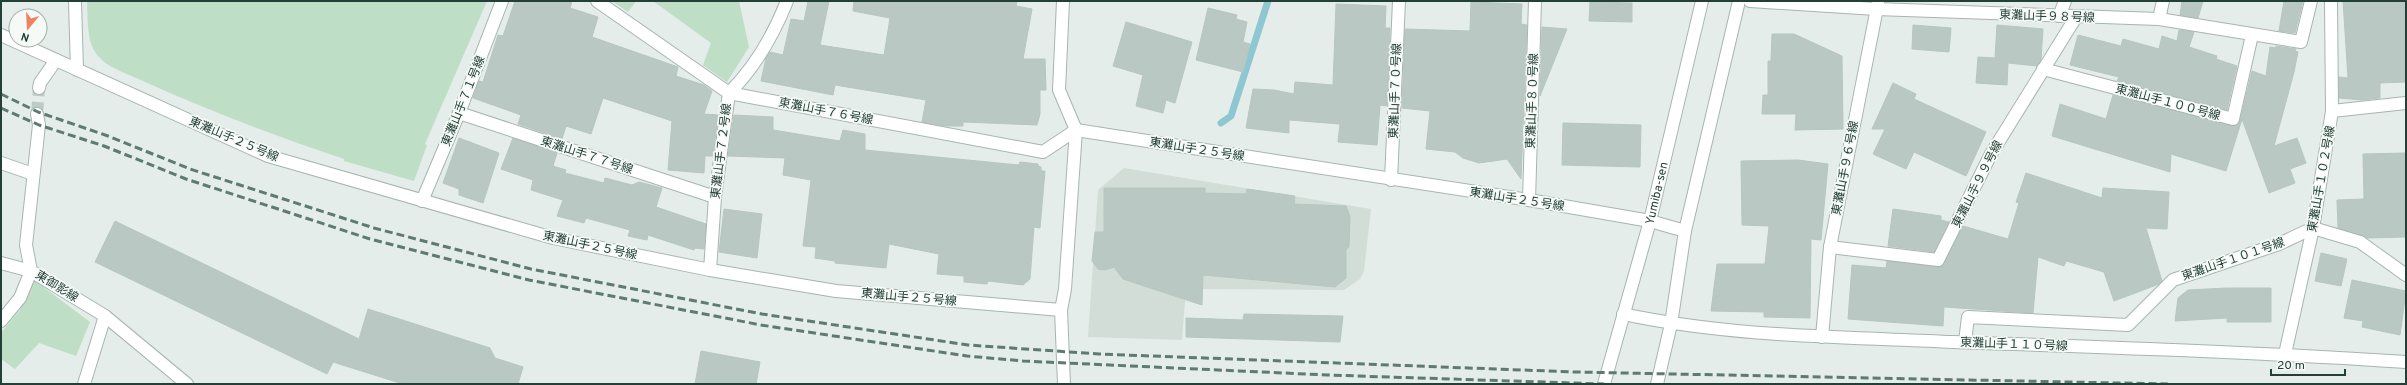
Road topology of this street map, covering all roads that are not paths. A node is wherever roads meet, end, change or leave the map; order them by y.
1 (75, 1) edge
2 (502, 1) edge
3 (597, 1) edge
4 (787, 1) edge
5 (1399, 1) edge
6 (1535, 1) edge
7 (1702, 1) edge
8 (1739, 1) edge
9 (1750, 1) edge
10 (2065, 1) edge
11 (2163, 1) edge
12 (2311, 1) edge
13 (2331, 1) edge
14 (1060, 2) edge
15 (1877, 5) edge
16 (2059, 16) junction
17 (2076, 17) junction
18 (2159, 20) junction
19 (1, 35) edge
20 (2252, 35) junction
21 (56, 60) junction
22 (2043, 69) junction
23 (78, 70) junction
24 (40, 88) tunnel mouth
25 (729, 93) junction
26 (2406, 103) edge
27 (2332, 111) junction
28 (459, 113) junction
29 (37, 114) tunnel mouth
30 (1076, 130) junction
31 (1, 163) edge
32 (34, 174) junction
33 (1391, 180) junction
34 (715, 197) junction
35 (1529, 200) junction
36 (422, 201) junction
37 (1650, 222) junction
38 (2313, 228) junction
39 (1685, 231) junction
40 (1830, 247) junction
41 (1, 263) edge
42 (710, 270) junction
43 (31, 271) junction
44 (2406, 275) edge
45 (1061, 310) junction
46 (1623, 314) junction
47 (104, 316) junction
48 (1, 321) edge
49 (1671, 324) junction
50 (1822, 337) junction
51 (1965, 342) junction
52 (2285, 354) junction
53 (2406, 362) edge
54 (84, 384) edge
55 (187, 384) edge
56 (1064, 384) edge
57 (1604, 384) edge
58 (1658, 384) edge

1 - 23 street
2 - 28 street, 東灘山手７１号線
3 - 25 street, 東灘山手７６号線
4 - 25 street, 東灘山手７２号線
5 - 33 street, 東灘山手７０号線
6 - 35 street, 東灘山手８０号線
7 - 37 street, Yumiba-sen
8 - 39 street
9 - 15 street, 東灘山手９８号線
10 - 16 street
11 - 18 street
12 - 20 street, 東灘山手９８号線
13 - 27 street, 東灘山手１０２号線
14 - 30 street
15 - 16 street, 東灘山手９８号線
15 - 40 street, 東灘山手９６号線
16 - 17 street, 東灘山手９８号線
17 - 18 street, 東灘山手９８号線
17 - 22 street, 東灘山手９９号線
18 - 20 street, 東灘山手９８号線
19 - 21 street, 東灘山手２５号線
20 - 22 street, 東灘山手１００号線
21 - 23 street, 東灘山手２５号線
21 - 24 street
22 - 40 street, 東灘山手９９号線
23 - 36 street, 東灘山手２５号線
25 - 30 street, 東灘山手７６号線
25 - 34 street, 東灘山手７２号線
26 - 27 street
27 - 38 street, 東灘山手１０２号線
28 - 34 street, 東灘山手７７号線
28 - 36 street, 東灘山手７１号線
29 - 32 street, 東御影線
30 - 33 street, 東灘山手２５号線
30 - 45 street
31 - 32 street
32 - 43 street, 東御影線
33 - 35 street, 東灘山手２５号線
34 - 42 street, 東灘山手７２号線
35 - 37 street, 東灘山手２５号線
36 - 42 street, 東灘山手２５号線
37 - 39 street, 東灘山手２５号線
37 - 46 street, Yumiba-sen
38 - 44 street
38 - 51 street, 東灘山手１０１号線
38 - 52 street, 東灘山手１０２号線
39 - 49 street
40 - 50 street, 東灘山手９６号線
41 - 43 street
42 - 45 street, 東灘山手２５号線
43 - 47 street, 東御影線
43 - 48 street
45 - 56 street
46 - 49 street, 東灘山手１１０号線
46 - 57 street, Yumiba-sen
47 - 54 street
47 - 55 street, 東御影線
49 - 50 street, 東灘山手１１０号線
49 - 58 street
50 - 51 street, 東灘山手１１０号線
51 - 52 street, 東灘山手１１０号線
52 - 53 street, 東灘山手１１０号線

